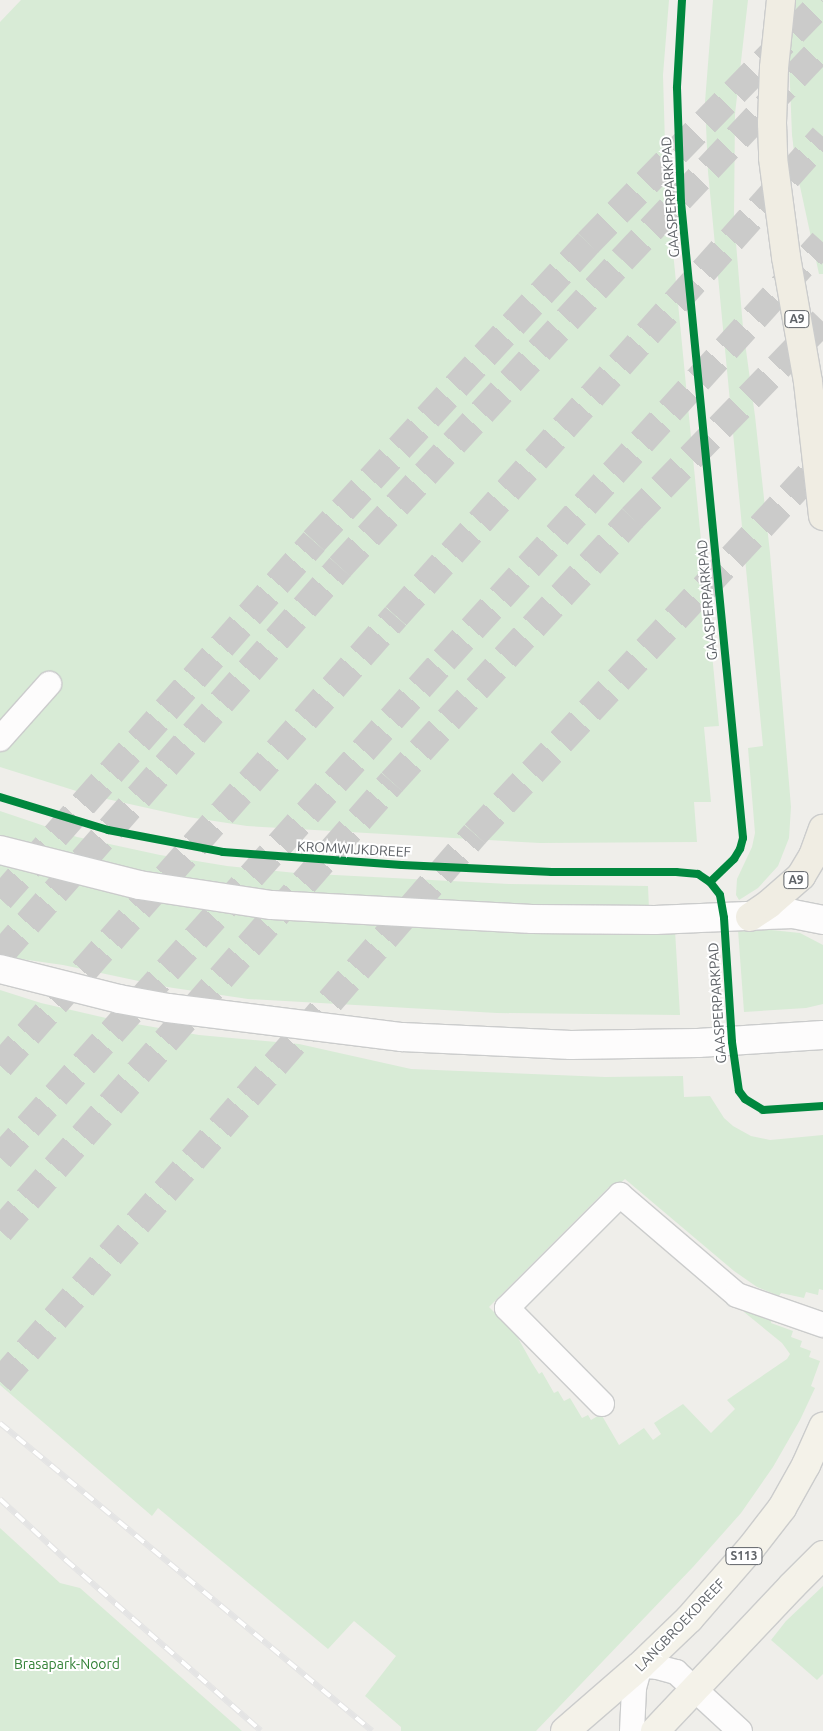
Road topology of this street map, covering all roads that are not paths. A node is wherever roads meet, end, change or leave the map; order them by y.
1 (781, 0) edge
2 (815, 377) edge
3 (823, 516) edge
4 (49, 684) dead end
5 (0, 739) edge
6 (823, 829) edge
7 (0, 850) edge
8 (750, 917) junction
9 (823, 920) edge
10 (0, 969) edge
11 (823, 1035) edge
12 (823, 1324) edge
13 (602, 1404) dead end
14 (823, 1427) edge
15 (823, 1555) edge
16 (640, 1666) junction
17 (695, 1689) junction
18 (565, 1731) edge
19 (632, 1731) edge
20 (655, 1731) edge
21 (740, 1731) edge

1 - 2 highway, A9
2 - 3 highway, A9
4 - 5 lane
6 - 8 highway, A9
7 - 8 main road
8 - 9 main road
10 - 11 main road
12 - 13 lane
14 - 16 main road, LANGBROEKDREEF / S113
15 - 17 main road
16 - 17 lane
16 - 18 main road, LANGBROEKDREEF / S113
16 - 19 lane
17 - 20 main road
17 - 21 lane

